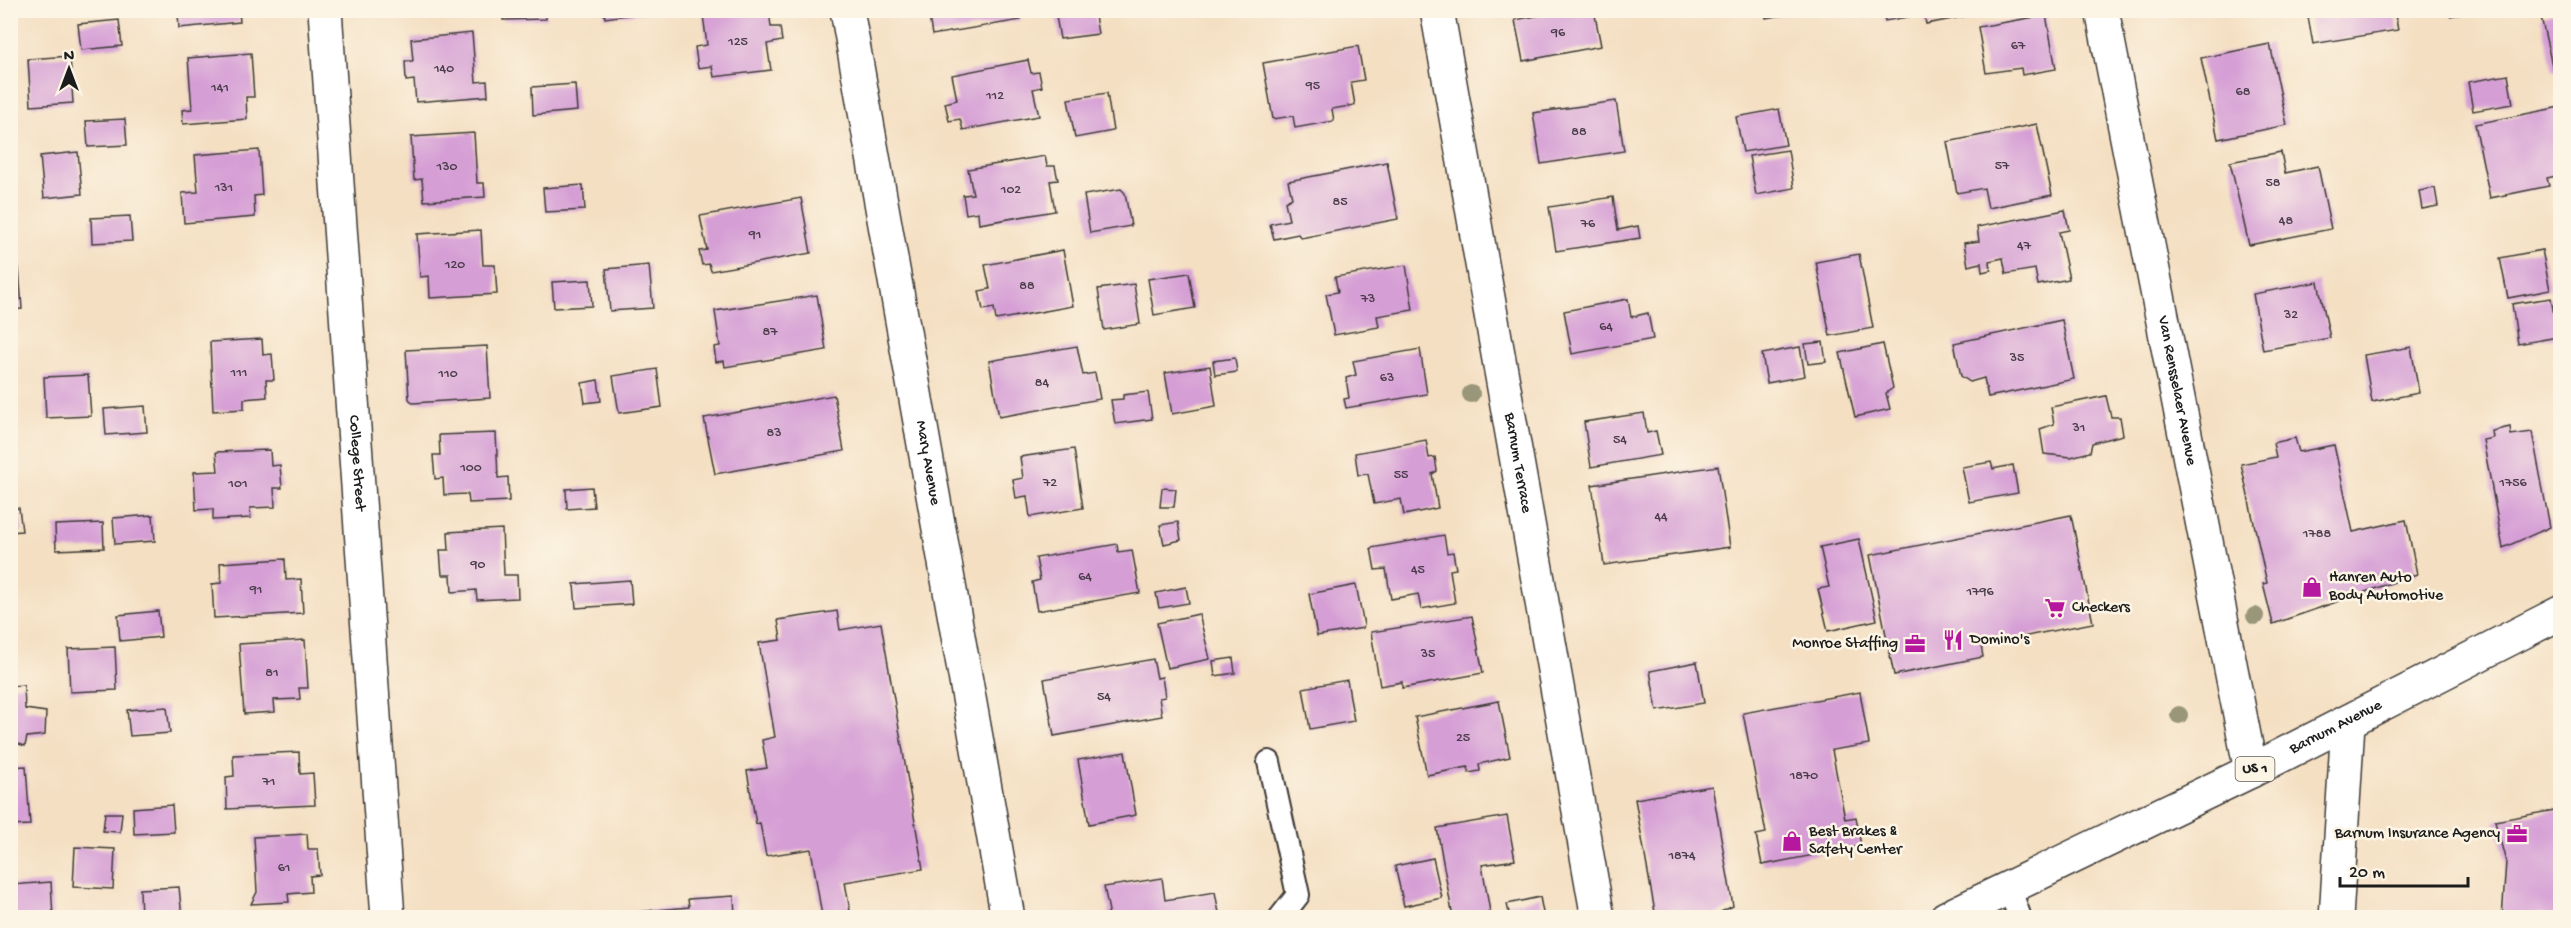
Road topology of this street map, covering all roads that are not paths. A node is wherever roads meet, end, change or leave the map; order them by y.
1 (325, 10) edge
2 (847, 10) edge
3 (1437, 10) edge
4 (2102, 10) edge
5 (2560, 613) edge
6 (2348, 723) junction
7 (1269, 762) dead end
8 (2251, 771) junction
9 (2008, 887) junction
10 (388, 918) edge
11 (1008, 918) edge
12 (1280, 918) edge
13 (1598, 918) edge
14 (1946, 918) edge
15 (2019, 918) edge
16 (2336, 918) edge

1 - 10 street, College Street
2 - 11 street, Mary Avenue
3 - 13 street, Barnum Terrace
4 - 8 street, Van Rensselaer Avenue
5 - 6 street, Barnum Avenue / US 1
6 - 8 street, Barnum Avenue / US 1
6 - 16 street
7 - 12 lane
8 - 9 street, Barnum Avenue / US 1
9 - 14 street, Barnum Avenue / US 1
9 - 15 lane

